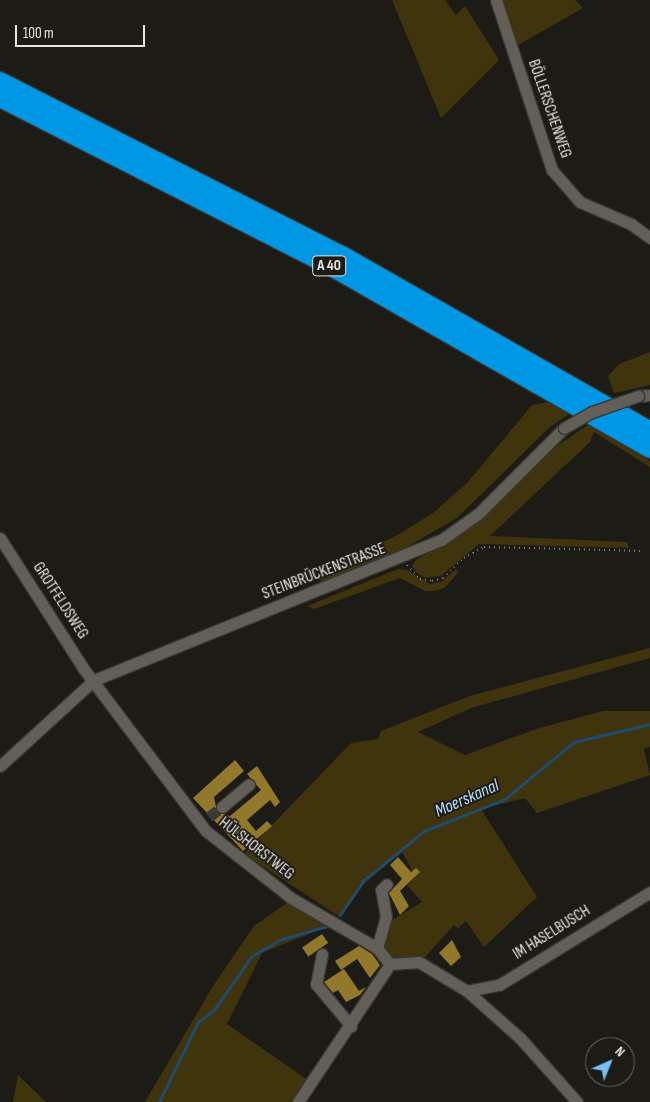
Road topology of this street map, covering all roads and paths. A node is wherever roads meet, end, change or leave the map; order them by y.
1 (496, 0) edge
2 (0, 81) edge
3 (0, 98) edge
4 (650, 238) edge
5 (644, 395) edge
6 (650, 431) edge
7 (650, 449) edge
8 (0, 538) edge
9 (643, 550) dead end
10 (404, 558) junction
11 (94, 680) junction
12 (0, 766) edge
13 (249, 784) dead end
14 (222, 807) tunnel mouth
15 (388, 884) dead end
16 (650, 892) edge
17 (377, 948) junction
18 (322, 954) dead end
19 (390, 964) junction
20 (467, 991) junction
21 (350, 1026) junction
22 (298, 1102) edge
23 (577, 1102) edge

1 - 4 street, BÖLLERSCHENWEG
2 - 6 highway, A 40
3 - 7 highway, A 40
5 - 10 street, STEINBRÜCKENSTRASSE, bridge
8 - 11 street, GROTFELDSWEG
9 - 10 path
10 - 11 street, STEINBRÜCKENSTRASSE
11 - 12 street, STEINBRÜCKENSTRASSE
11 - 17 street, HÜLSHORSTWEG
13 - 14 street
15 - 17 street
16 - 20 street, IM HASELBUSCH
17 - 19 street, HÜLSHORSTWEG
18 - 21 street
19 - 20 street
19 - 21 street
20 - 23 street
21 - 22 street

